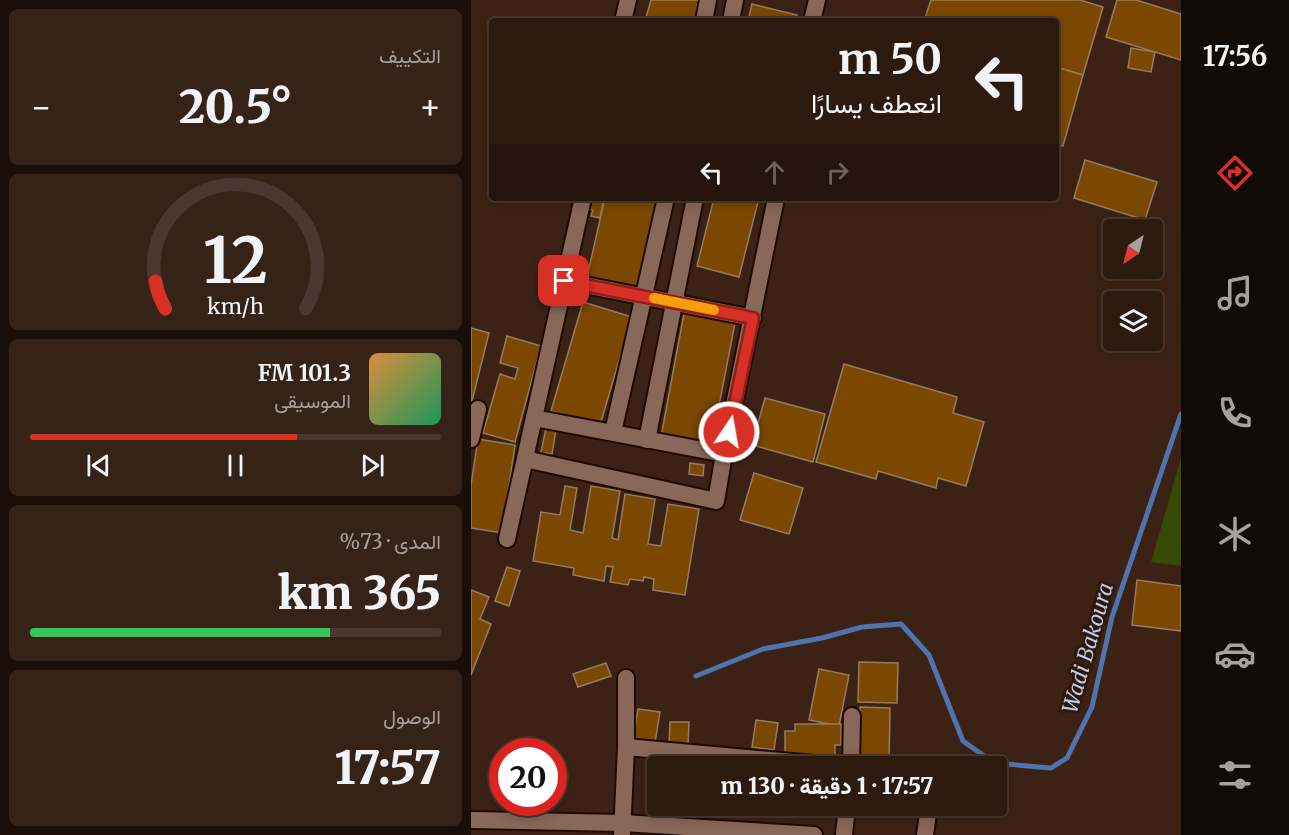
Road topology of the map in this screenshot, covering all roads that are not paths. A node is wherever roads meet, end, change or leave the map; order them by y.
1 (628, 0) edge
2 (708, 0) edge
3 (735, 0) edge
4 (816, 0) edge
5 (624, 18) edge
6 (705, 18) edge
7 (732, 18) edge
8 (813, 18) edge
9 (582, 201) edge
10 (665, 201) edge
11 (694, 201) edge
12 (775, 201) edge
13 (564, 281) junction
14 (646, 296) junction
15 (674, 302) junction
16 (753, 318) junction
17 (478, 409) dead end
18 (534, 418) junction
19 (613, 432) junction
20 (471, 439) edge
21 (647, 440) junction
22 (724, 454) junction
23 (525, 459) junction
24 (507, 539) dead end
25 (626, 678) dead end
26 (852, 716) dead end
27 (626, 747) junction
28 (726, 756) edge
29 (851, 756) edge
30 (846, 816) edge
31 (928, 816) edge
32 (471, 820) edge
33 (622, 829) edge
34 (814, 835) edge
35 (845, 835) edge
36 (925, 835) edge

1 - 5 street
2 - 6 street
3 - 7 street
4 - 8 street
9 - 13 street
10 - 14 street
11 - 15 street
12 - 16 street
13 - 14 street
13 - 18 street
14 - 15 street
14 - 19 street
15 - 16 street
15 - 21 street
16 - 22 street
17 - 20 street
18 - 19 street
18 - 23 street
19 - 21 street
21 - 22 street
22 - 23 street
23 - 24 street
25 - 27 street
26 - 29 street
27 - 28 street
27 - 33 street
30 - 35 street
31 - 36 street
32 - 33 street
33 - 34 street

